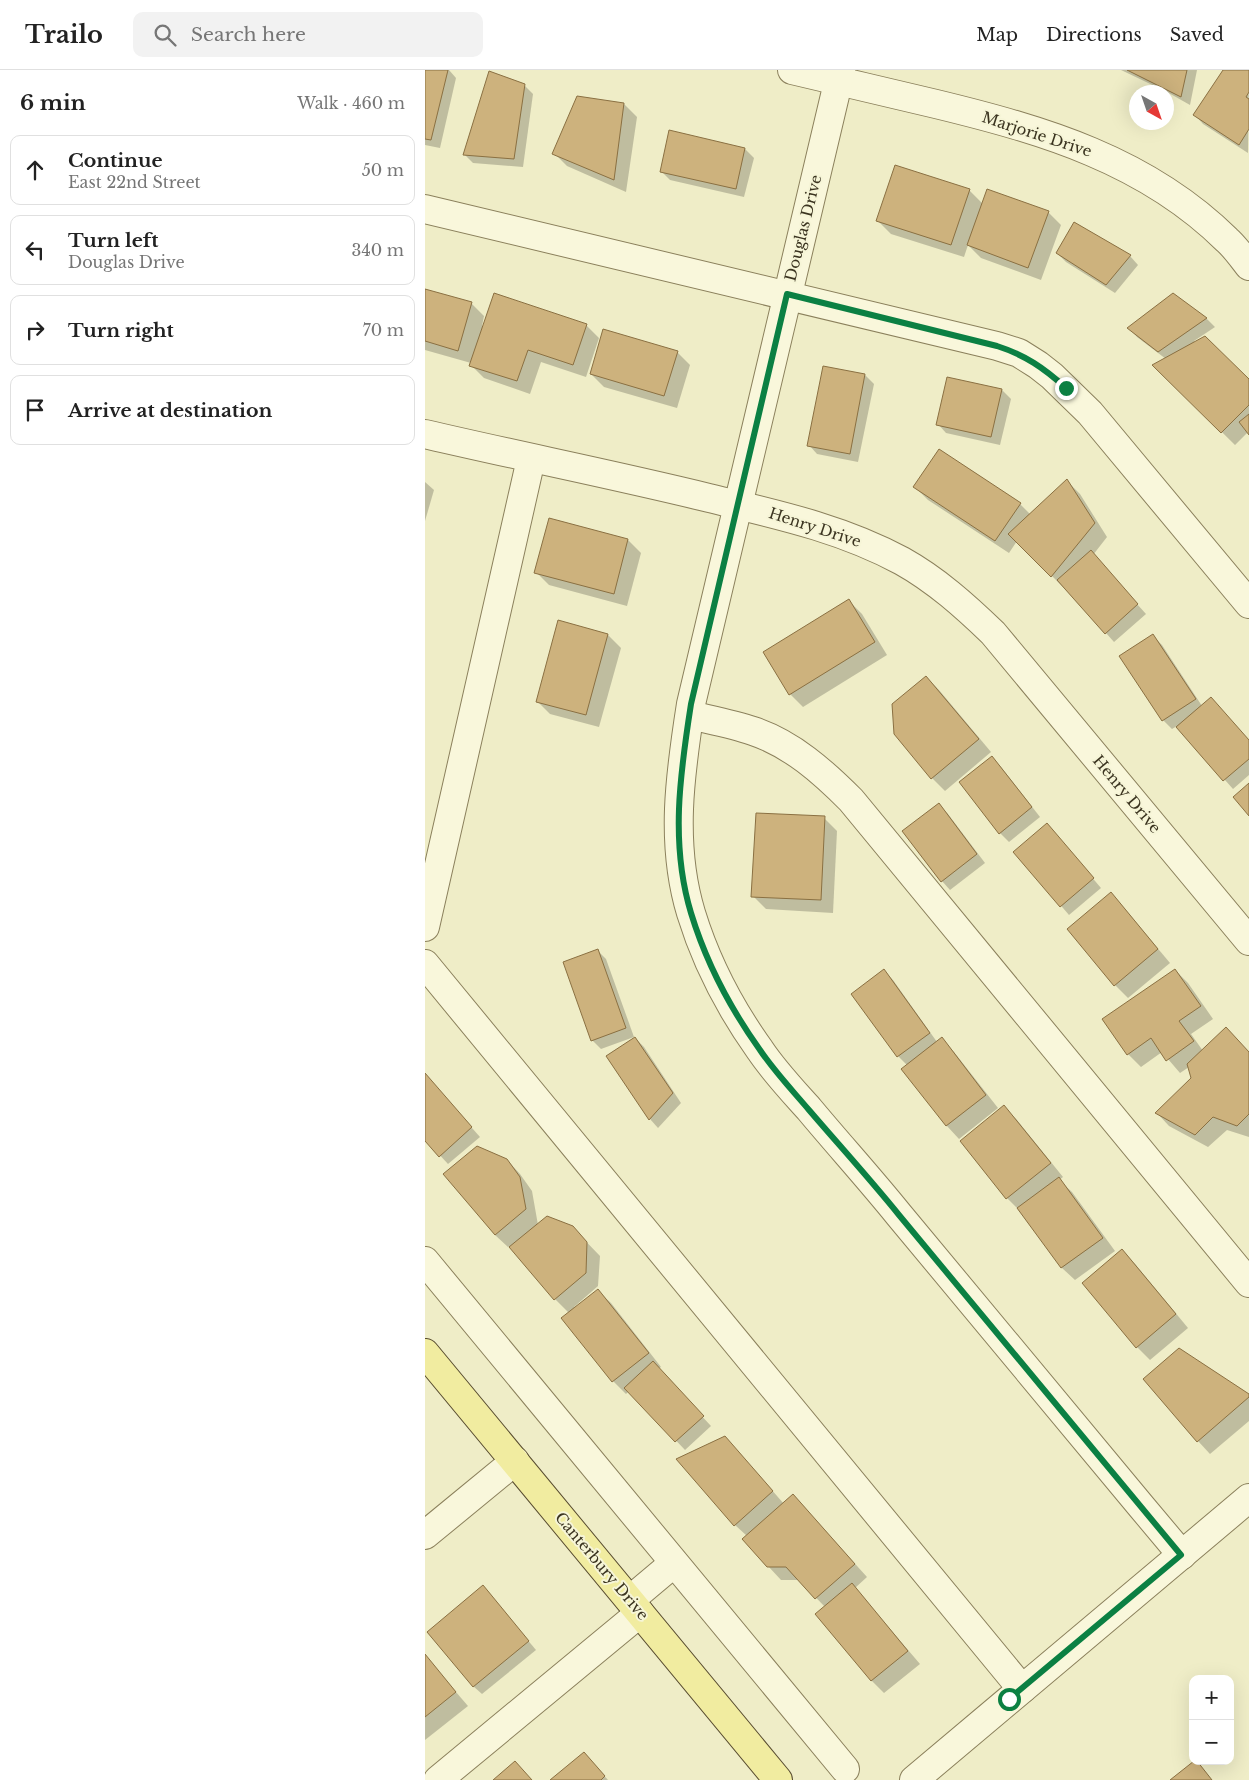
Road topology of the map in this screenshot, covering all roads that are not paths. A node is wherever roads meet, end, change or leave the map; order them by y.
1 (792, 70) edge
2 (840, 75) edge
3 (425, 209) edge
4 (1249, 266) edge
5 (787, 294) junction
6 (425, 434) edge
7 (531, 459) junction
8 (738, 505) junction
9 (1249, 604) edge
10 (689, 715) junction
11 (425, 927) edge
12 (1249, 941) edge
13 (425, 964) edge
14 (425, 1261) edge
15 (1249, 1283) edge
16 (425, 1352) edge
17 (515, 1461) junction
18 (1249, 1498) edge
19 (425, 1535) edge
20 (1181, 1555) junction
21 (674, 1563) junction
22 (635, 1606) junction
23 (1022, 1689) junction
24 (845, 1769) dead end
25 (438, 1780) edge
26 (778, 1780) edge
27 (914, 1780) edge

1 - 2 street, Marjorie Drive
2 - 4 street, Marjorie Drive
2 - 5 street, Douglas Drive
3 - 5 street
5 - 8 street, Douglas Drive
5 - 9 street
6 - 7 street, Henry Drive
7 - 8 street, Henry Drive
7 - 11 street
8 - 10 street, Douglas Drive
8 - 12 street, Henry Drive
10 - 15 street
10 - 20 street, Douglas Drive
13 - 23 street
14 - 21 street
16 - 17 main road, Canterbury Drive
17 - 19 street
17 - 22 main road, Canterbury Drive
18 - 20 street
20 - 23 street
21 - 22 street
21 - 24 street
22 - 25 street
22 - 26 main road, Canterbury Drive
23 - 27 street

